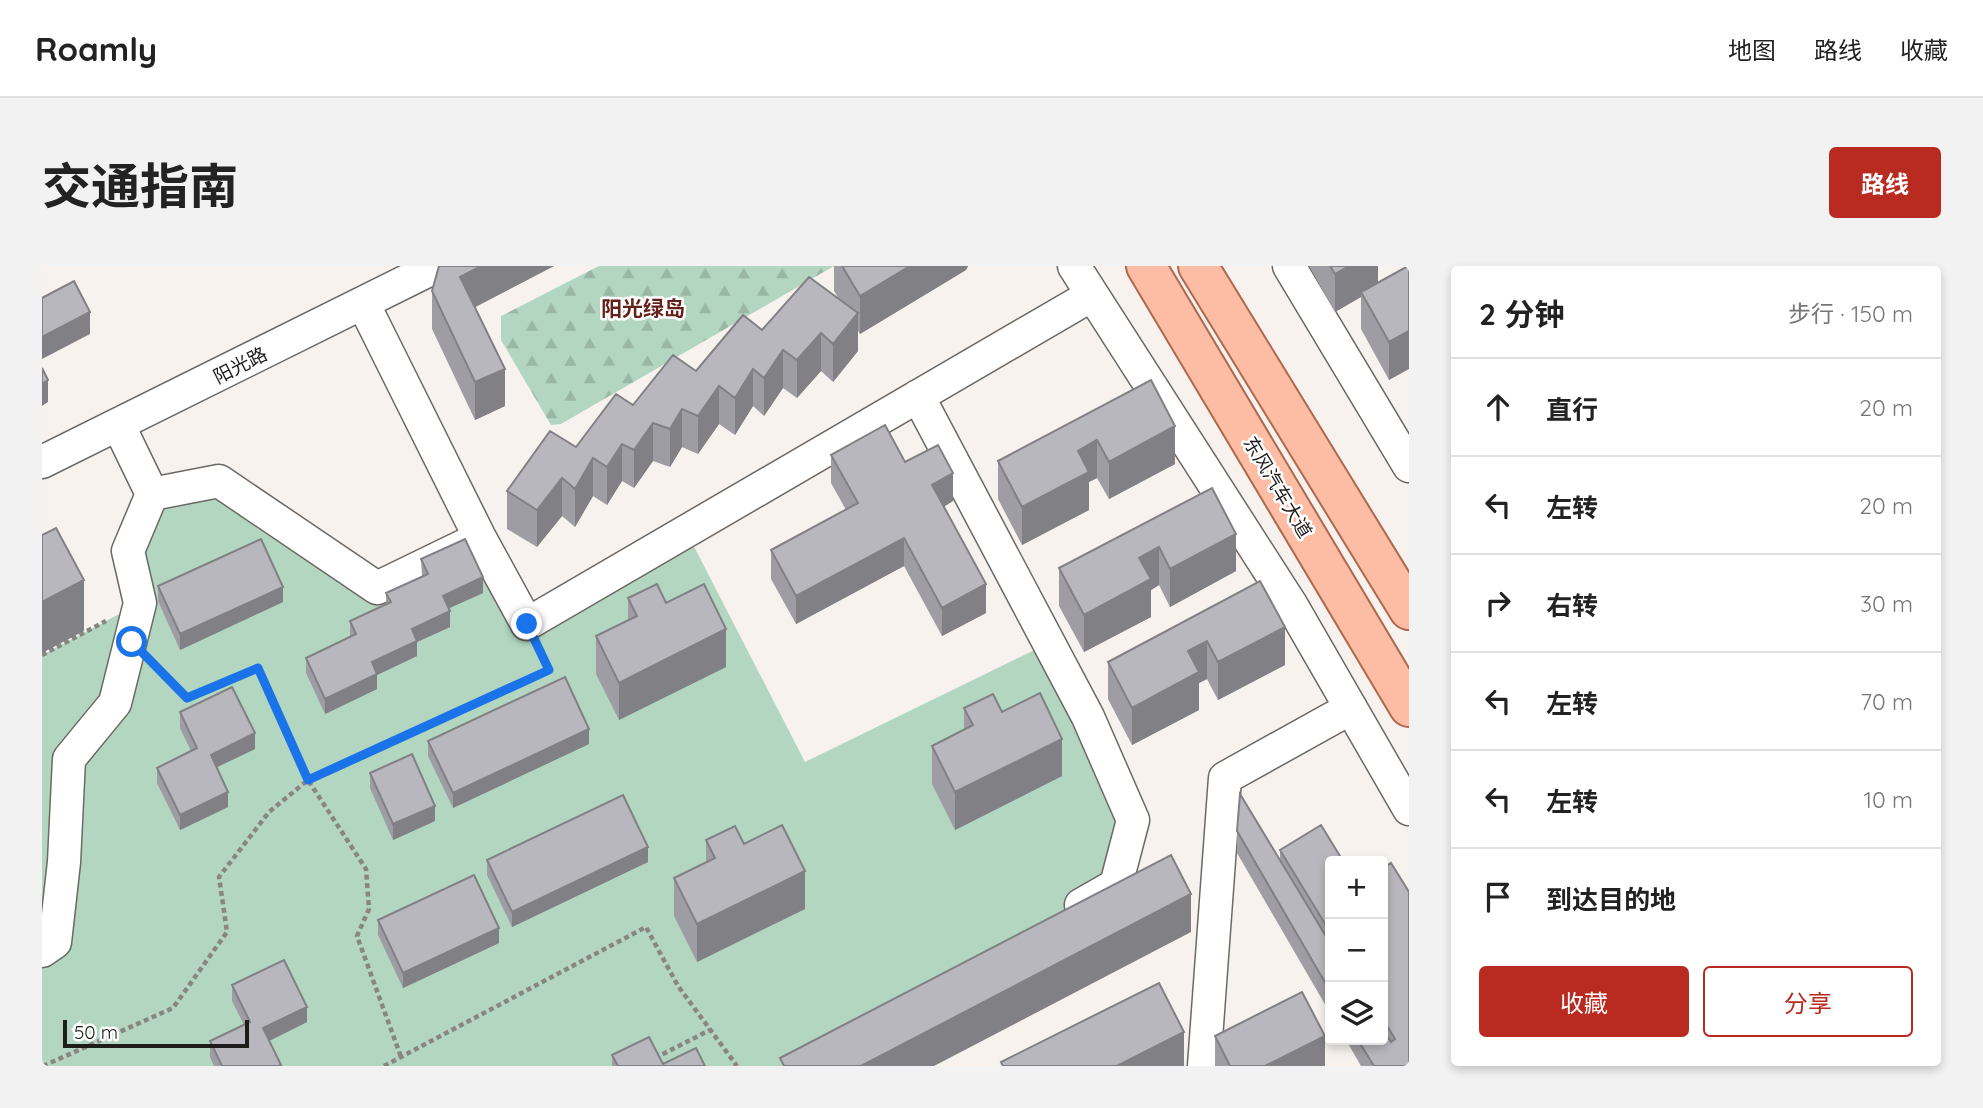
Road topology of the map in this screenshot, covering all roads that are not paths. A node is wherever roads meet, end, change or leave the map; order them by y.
1 (437, 266) edge
2 (1074, 266) edge
3 (1146, 266) edge
4 (1198, 266) edge
5 (1289, 266) edge
6 (375, 287) edge
7 (1092, 295) junction
8 (918, 396) junction
9 (119, 426) junction
10 (42, 462) edge
11 (1409, 466) edge
12 (152, 494) junction
13 (480, 538) junction
14 (1409, 610) edge
15 (1409, 707) edge
16 (1351, 708) junction
17 (1409, 809) edge
18 (1056, 920) edge
19 (42, 951) edge
20 (1204, 1066) edge

1 - 6 street, 阳光路
2 - 7 street
3 - 15 main road, 东风汽车大道
4 - 14 main road
5 - 11 street
6 - 9 street, 阳光路
6 - 13 street
7 - 8 street
7 - 16 street
8 - 13 street
8 - 18 street
9 - 10 street, 阳光路
9 - 12 street
12 - 13 street
12 - 19 street
16 - 17 street
16 - 20 street

